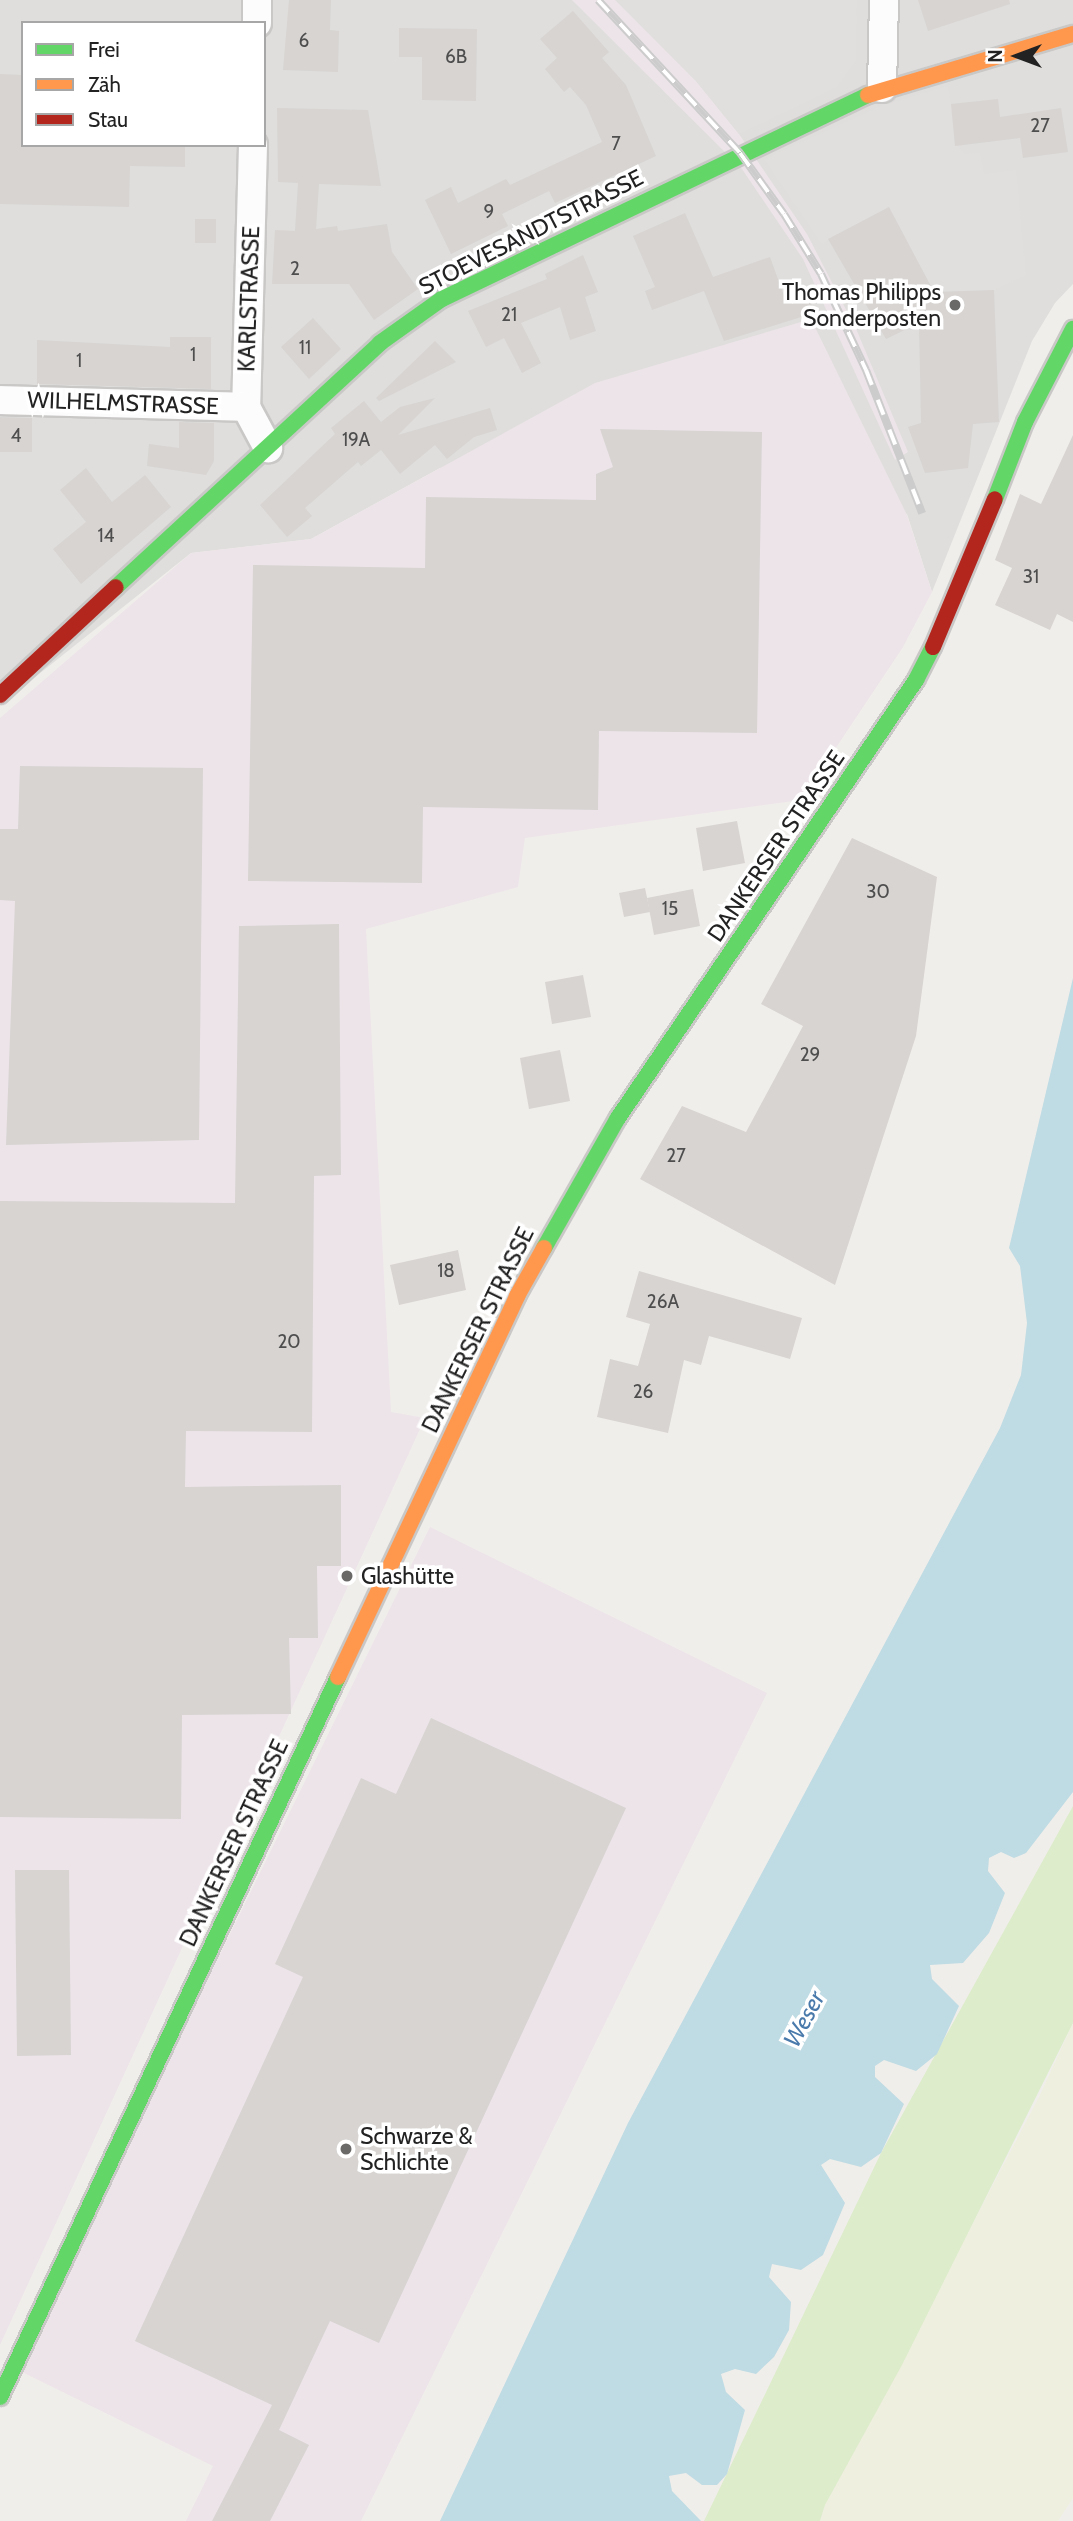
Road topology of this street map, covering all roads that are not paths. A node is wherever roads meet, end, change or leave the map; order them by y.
1 (257, 0) edge
2 (884, 0) edge
3 (257, 21) edge
4 (1073, 34) edge
5 (882, 88) junction
6 (253, 147) edge
7 (1073, 329) edge
8 (0, 400) edge
9 (246, 407) junction
10 (268, 448) junction
11 (0, 695) edge
12 (0, 2397) edge

1 - 3 street
2 - 5 street
4 - 5 main road, STOEVESANDTSTRASSE
5 - 10 main road, STOEVESANDTSTRASSE
6 - 9 street, KARLSTRASSE
7 - 12 main road, DANKERSER STRASSE
8 - 9 street, WILHELMSTRASSE
9 - 10 street, KARLSTRASSE
10 - 11 main road, STOEVESANDTSTRASSE

